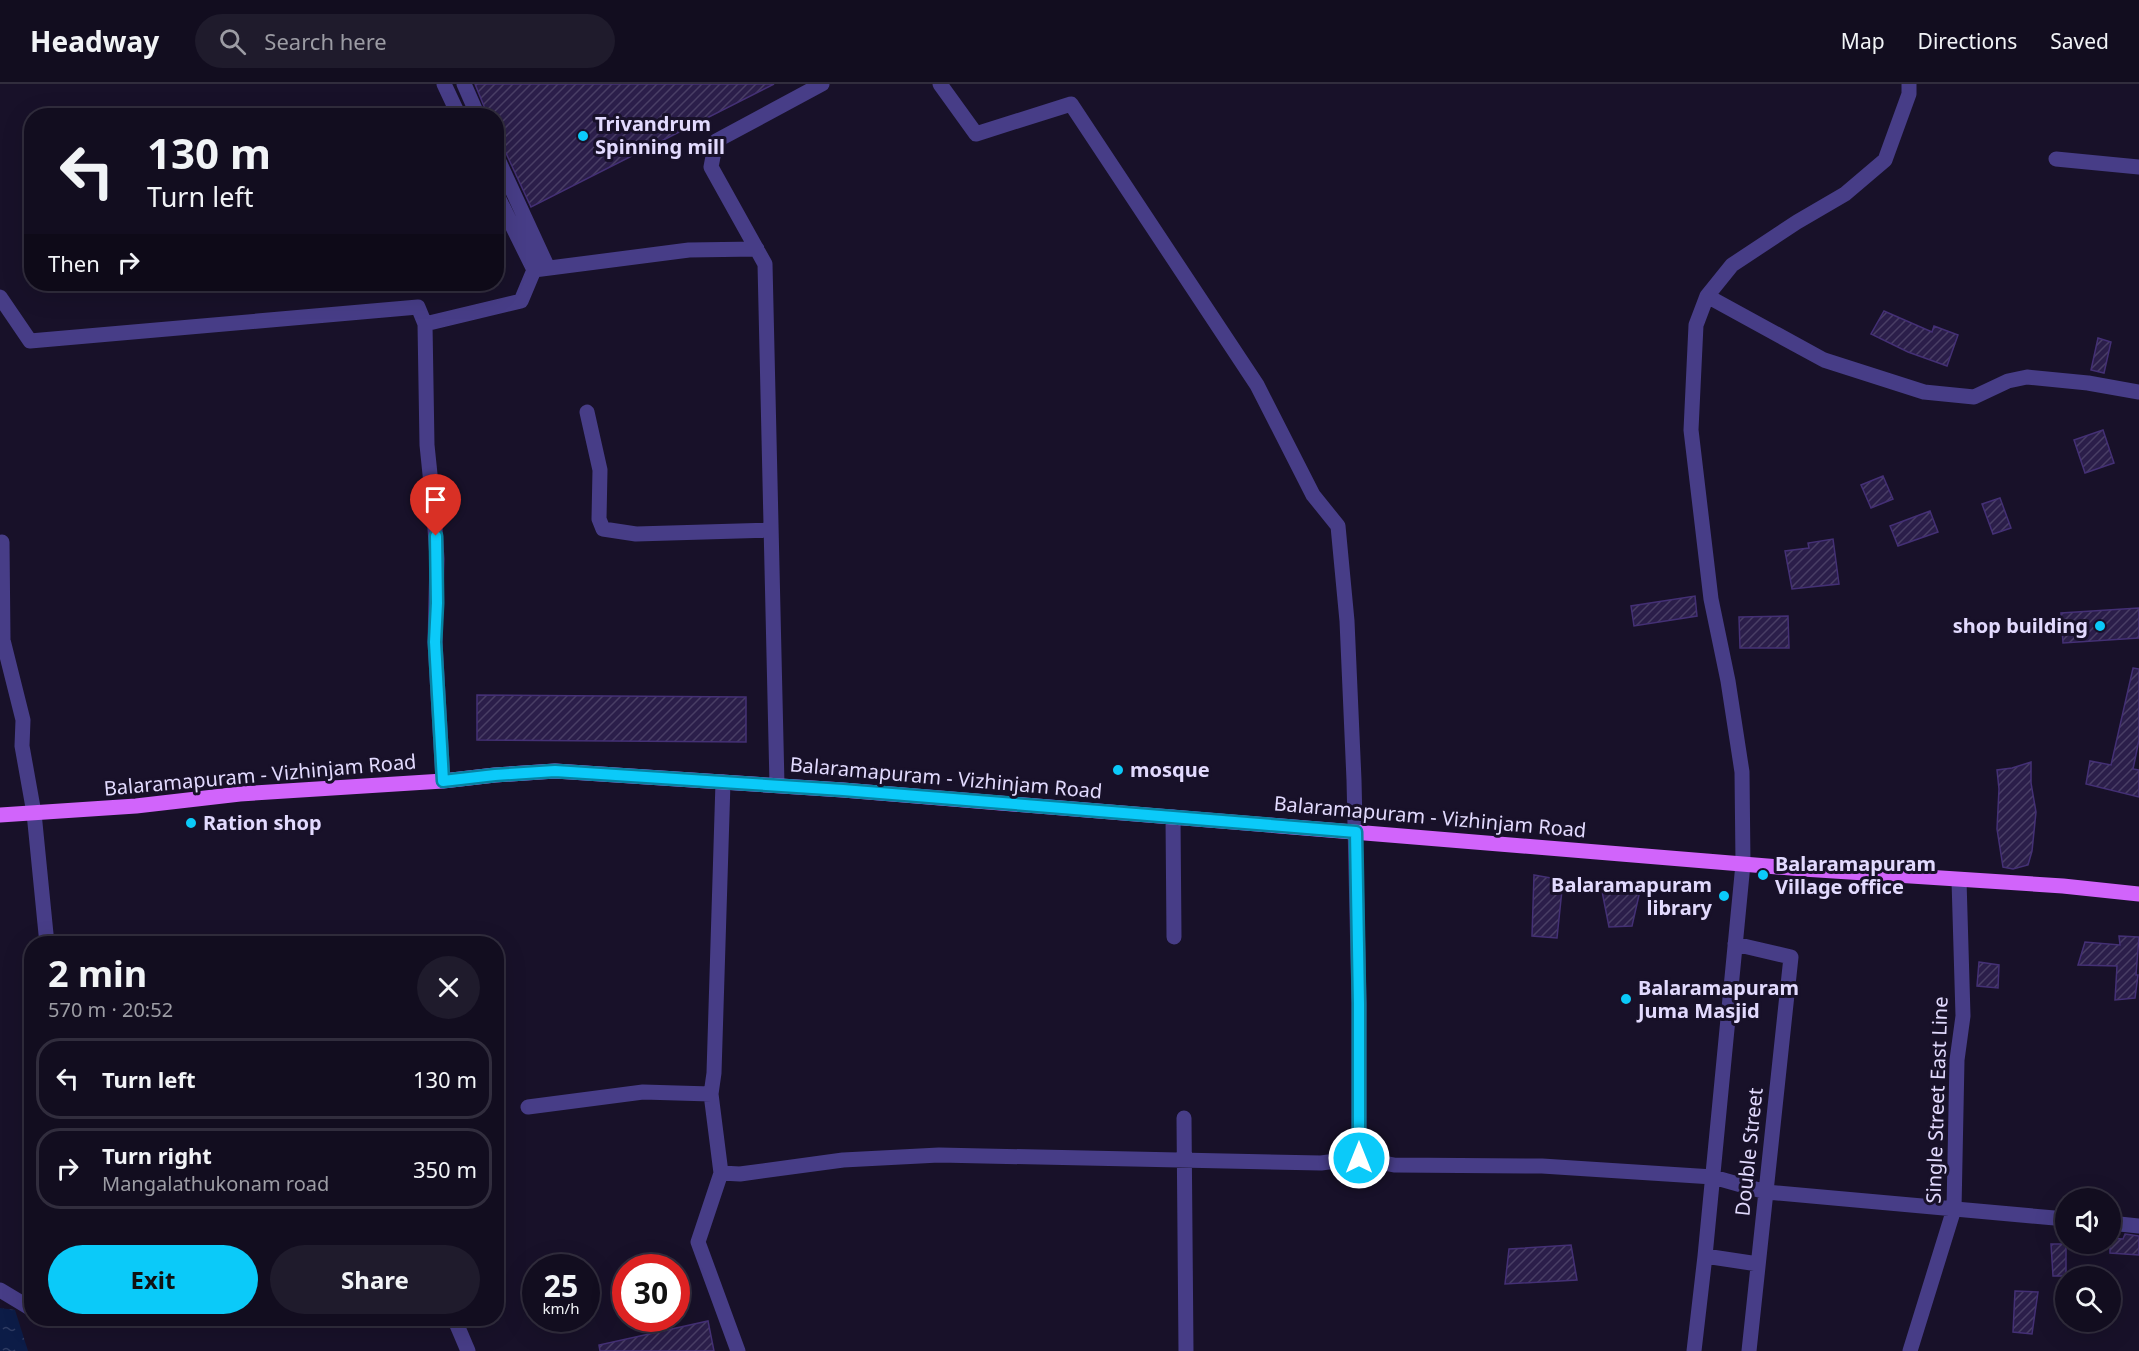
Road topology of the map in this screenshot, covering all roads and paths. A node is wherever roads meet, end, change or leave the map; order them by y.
1 (444, 84) edge
2 (464, 84) edge
3 (822, 84) edge
4 (940, 84) edge
5 (1909, 84) edge
6 (455, 108) edge
7 (474, 108) edge
8 (2056, 159) dead end
9 (2139, 167) edge
10 (504, 175) edge
11 (504, 207) edge
12 (757, 249) junction
13 (541, 269) junction
14 (0, 297) edge
15 (1707, 297) junction
16 (425, 324) junction
17 (2139, 392) edge
18 (587, 412) dead end
19 (771, 530) junction
20 (2, 542) dead end
21 (443, 781) junction
22 (723, 782) junction
23 (777, 785) junction
24 (34, 813) junction
25 (0, 815) edge
26 (1173, 817) junction
27 (1356, 832) junction
28 (1743, 864) junction
29 (1959, 880) junction
30 (2139, 894) edge
31 (46, 936) edge
32 (1174, 937) dead end
33 (1735, 944) junction
34 (711, 1094) junction
35 (528, 1107) dead end
36 (1184, 1118) dead end
37 (1359, 1158) junction
38 (1184, 1160) junction
39 (721, 1173) junction
40 (1713, 1177) junction
41 (1766, 1192) junction
42 (1954, 1209) junction
43 (2055, 1218) edge
44 (2121, 1224) edge
45 (2139, 1226) edge
46 (1705, 1256) junction
47 (1758, 1264) junction
48 (0, 1290) edge
49 (24, 1304) edge
50 (457, 1326) edge
51 (468, 1351) edge
52 (738, 1351) edge
53 (1186, 1351) edge
54 (1694, 1351) edge
55 (1749, 1351) edge
56 (1910, 1351) edge

1 - 6 street
2 - 7 street
3 - 12 street
4 - 27 street
5 - 15 street
8 - 9 street
10 - 13 street
11 - 13 street
12 - 13 street
12 - 19 street
13 - 16 street
14 - 16 street
15 - 17 street
15 - 28 street
16 - 21 street
18 - 19 street
19 - 23 street
20 - 24 street
21 - 22 main road, Balaramapuram - Vizhinjam Road
21 - 24 main road, Balaramapuram - Vizhinjam Road
22 - 23 main road, Balaramapuram - Vizhinjam Road
22 - 34 street
23 - 26 main road, Balaramapuram - Vizhinjam Road
24 - 25 main road, Balaramapuram - Vizhinjam Road
24 - 31 street
26 - 27 main road, Balaramapuram - Vizhinjam Road
26 - 32 street
27 - 28 main road, Balaramapuram - Vizhinjam Road
27 - 37 street
28 - 29 main road, Balaramapuram - Vizhinjam Road
28 - 33 street
29 - 30 main road, Balaramapuram - Vizhinjam Road
29 - 42 street, Single Street East Line
33 - 40 street
33 - 41 street, Double Street
34 - 35 street
34 - 39 street
36 - 38 street
37 - 38 street
37 - 40 street
38 - 39 street
38 - 53 street
39 - 52 street
40 - 41 street
40 - 46 street
41 - 42 street
41 - 47 street, Double Street
42 - 43 street
42 - 56 street, Single Street East Line
44 - 45 street
46 - 47 street
46 - 54 street
47 - 55 street, Double Street
48 - 49 street
50 - 51 street

